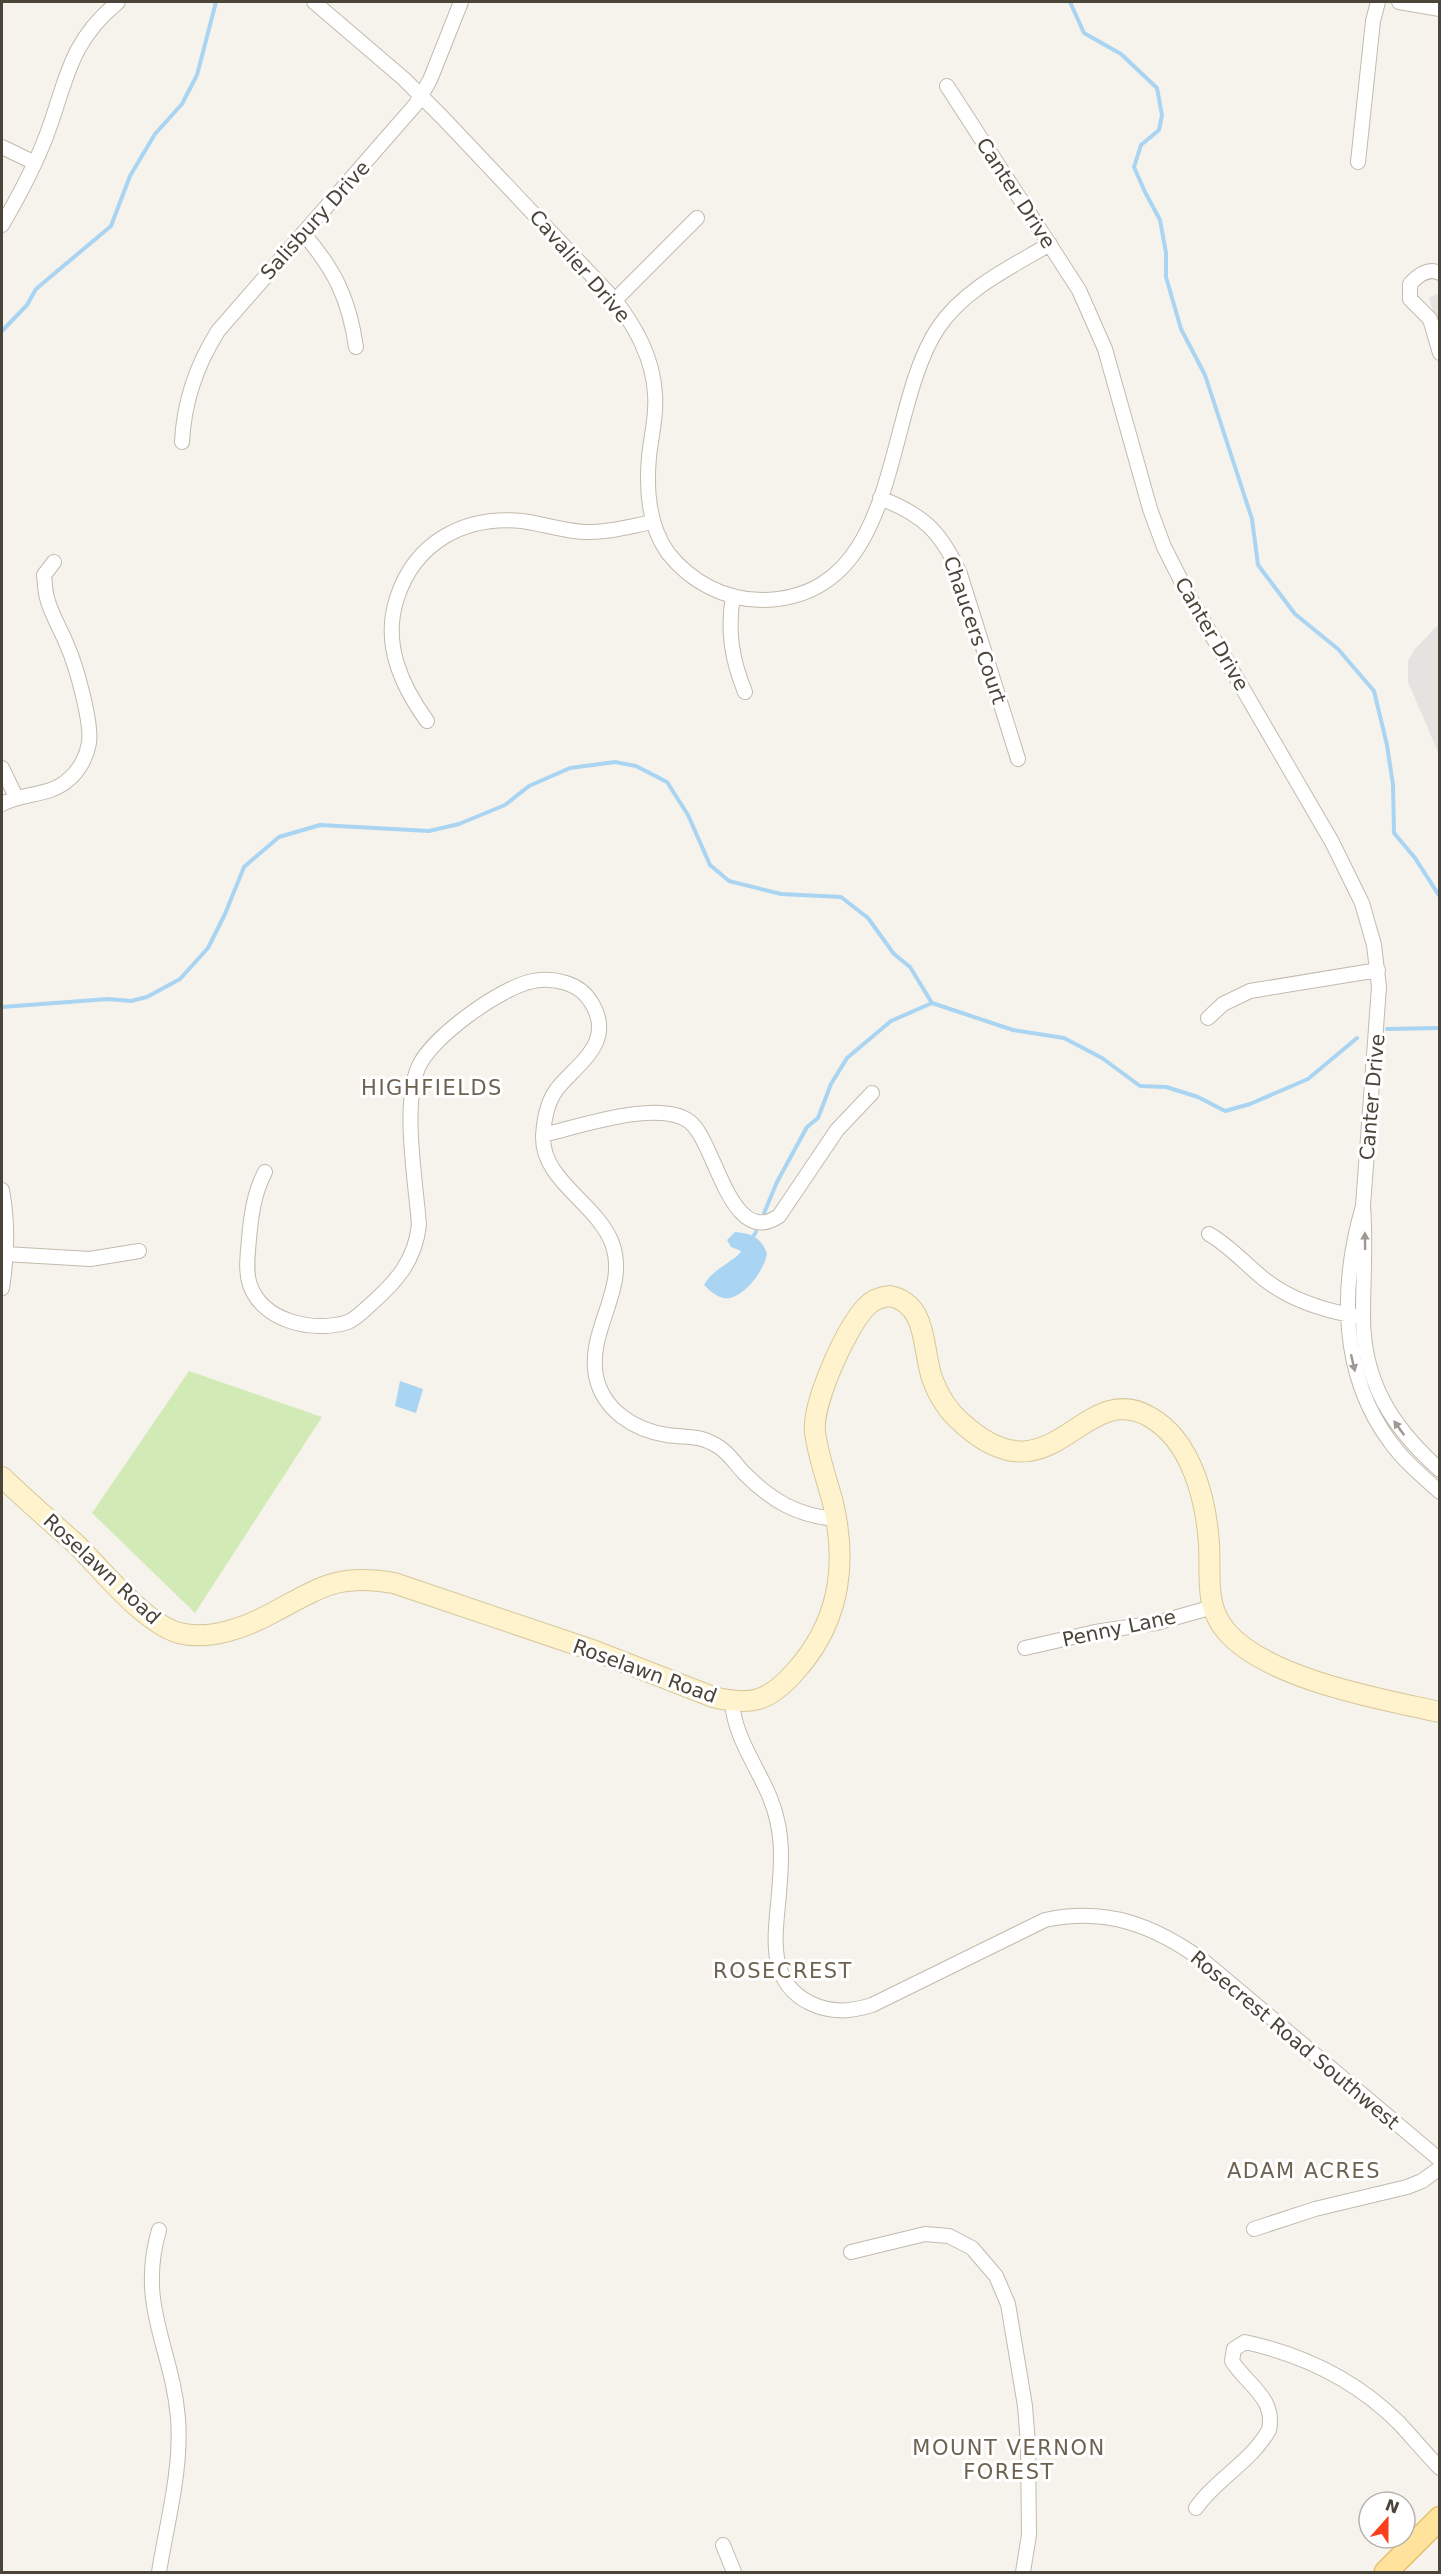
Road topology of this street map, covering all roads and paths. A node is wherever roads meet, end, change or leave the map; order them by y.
1 (118, 2) edge
2 (314, 2) edge
3 (461, 2) edge
4 (1378, 2) edge
5 (1399, 2) edge
6 (1440, 9) edge
7 (947, 86) dead end
8 (421, 96) junction
9 (2, 147) edge
10 (35, 162) junction
11 (1358, 162) dead end
12 (697, 218) dead end
13 (2, 225) edge
14 (303, 234) junction
15 (1050, 244) junction
16 (1440, 273) edge
17 (615, 300) junction
18 (356, 347) dead end
19 (1440, 353) edge
20 (182, 442) dead end
21 (880, 498) junction
22 (653, 522) junction
23 (54, 562) dead end
24 (733, 596) junction
25 (745, 692) dead end
26 (427, 721) dead end
27 (1018, 759) dead end
28 (2, 768) edge
29 (16, 796) junction
30 (2, 804) edge
31 (1378, 970) junction
32 (1208, 1018) dead end
33 (872, 1093) dead end
34 (543, 1135) junction
35 (264, 1172) dead end
36 (2, 1190) edge
37 (1363, 1206) junction
38 (1209, 1234) dead end
39 (139, 1251) dead end
40 (6, 1254) junction
41 (2, 1288) edge
42 (1348, 1314) junction
43 (1363, 1317) junction
44 (1440, 1470) edge
45 (2, 1477) edge
46 (1440, 1492) edge
47 (836, 1519) junction
48 (1213, 1607) junction
49 (1025, 1648) dead end
50 (732, 1702) junction
51 (1440, 1712) edge
52 (1440, 2160) edge
53 (1440, 2168) edge
54 (1254, 2229) dead end
55 (159, 2230) dead end
56 (851, 2252) dead end
57 (1440, 2468) edge
58 (1196, 2508) dead end
59 (1440, 2518) edge
60 (723, 2545) dead end
61 (159, 2572) edge
62 (734, 2572) edge
63 (1023, 2572) edge
64 (1386, 2572) edge

1 - 10 street
2 - 8 street, Cavalier Drive
3 - 8 street, Salisbury Drive
4 - 11 street
5 - 6 street
7 - 15 street, Canter Drive
8 - 14 street, Salisbury Drive
8 - 17 street, Cavalier Drive
9 - 10 street
10 - 13 street
12 - 17 street
14 - 18 street
14 - 20 street, Salisbury Drive
15 - 21 street, Cavalier Drive
15 - 31 street, Canter Drive
16 - 19 street
17 - 22 street, Cavalier Drive
21 - 24 street, Cavalier Drive
21 - 27 street, Chaucers Court
22 - 24 street, Cavalier Drive
22 - 26 street
23 - 29 street
24 - 25 street
28 - 29 street
29 - 30 street
31 - 32 street
31 - 37 street, Canter Drive
33 - 34 street
34 - 35 street
34 - 47 street
36 - 40 street
37 - 42 street, Canter Drive
43 -> 37 street, Canter Drive
38 - 42 street
39 - 40 street
40 - 41 street
42 - 43 street
42 -> 46 street, Canter Drive
44 -> 43 street, Canter Drive
45 - 50 street, Roselawn Road
47 - 48 street, Roselawn Road
47 - 50 street, Roselawn Road
48 - 49 street, Penny Lane
48 - 51 street, Roselawn Road
50 - 52 street, Rosecrest Road Southwest
53 - 54 street
55 - 61 street
56 - 63 street
57 - 58 street
59 - 64 main road
60 - 62 street

